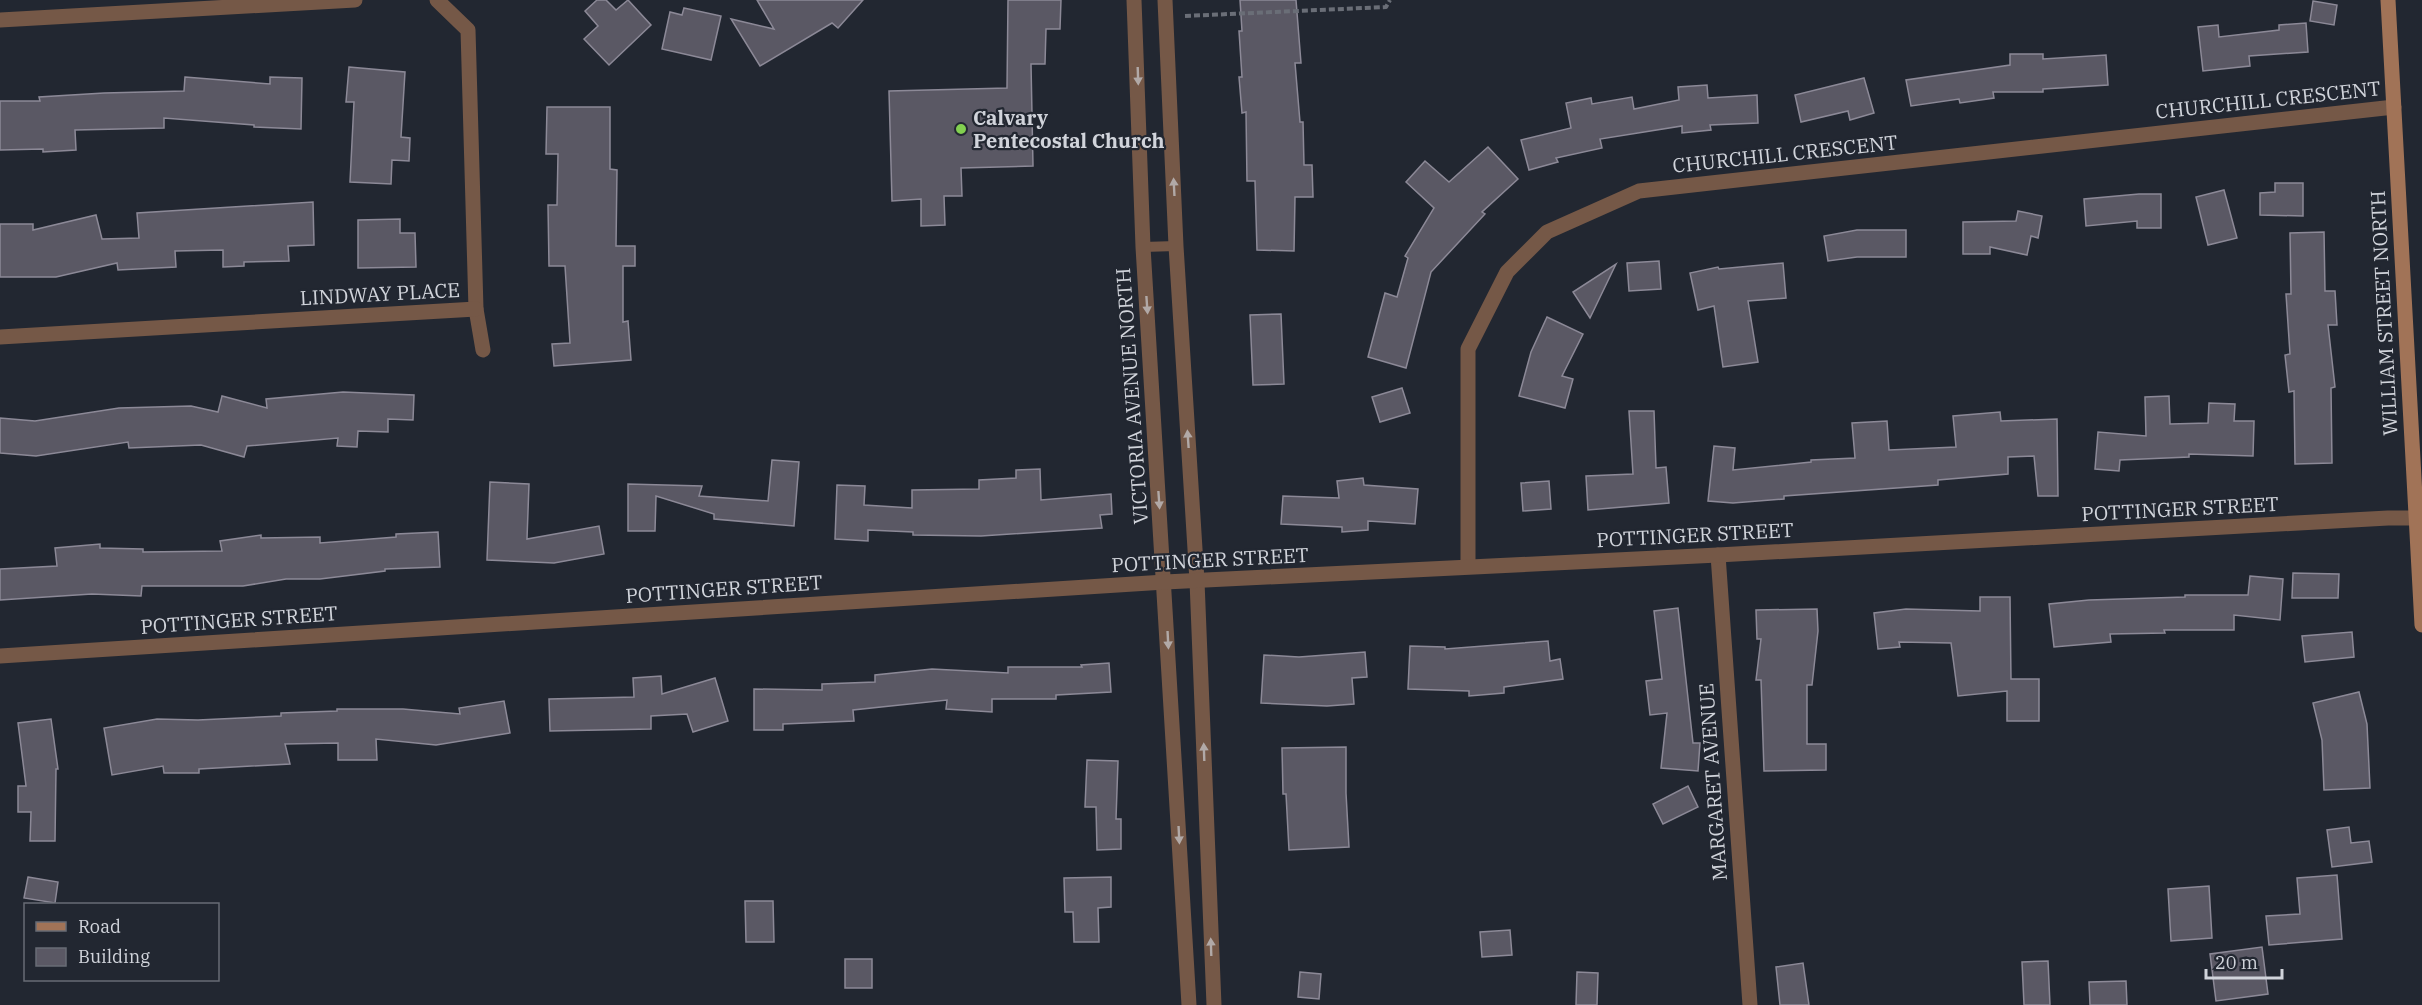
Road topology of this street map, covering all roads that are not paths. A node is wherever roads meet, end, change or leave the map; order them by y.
1 (355, 0) edge
2 (437, 0) edge
3 (1134, 0) edge
4 (1165, 0) edge
5 (2388, 0) edge
6 (0, 20) edge
7 (2394, 107) junction
8 (1176, 246) junction
9 (1143, 247) junction
10 (476, 309) junction
11 (0, 338) edge
12 (483, 350) dead end
13 (2419, 518) edge
14 (1718, 555) junction
15 (1468, 566) junction
16 (1197, 581) junction
17 (1165, 582) junction
18 (2422, 625) edge
19 (0, 656) edge
20 (1189, 1005) edge
21 (1214, 1005) edge
22 (1750, 1005) edge

1 - 6 street
2 - 10 street, LINDWAY PLACE
3 -> 9 street, VICTORIA AVENUE NORTH
8 -> 4 street
5 - 7 street, WILLIAM STREET NORTH
7 - 13 street, WILLIAM STREET NORTH
7 - 15 street, CHURCHILL CRESCENT
8 - 9 lane
16 -> 8 street
9 -> 17 street, VICTORIA AVENUE NORTH
10 - 11 street, LINDWAY PLACE
10 - 12 street
13 - 14 street, POTTINGER STREET
13 - 18 street, WILLIAM STREET NORTH
14 - 15 street, POTTINGER STREET
14 - 22 street, MARGARET AVENUE
15 - 16 street, POTTINGER STREET
16 - 17 street, POTTINGER STREET
21 -> 16 street
17 - 19 street, POTTINGER STREET
17 -> 20 street, VICTORIA AVENUE NORTH

